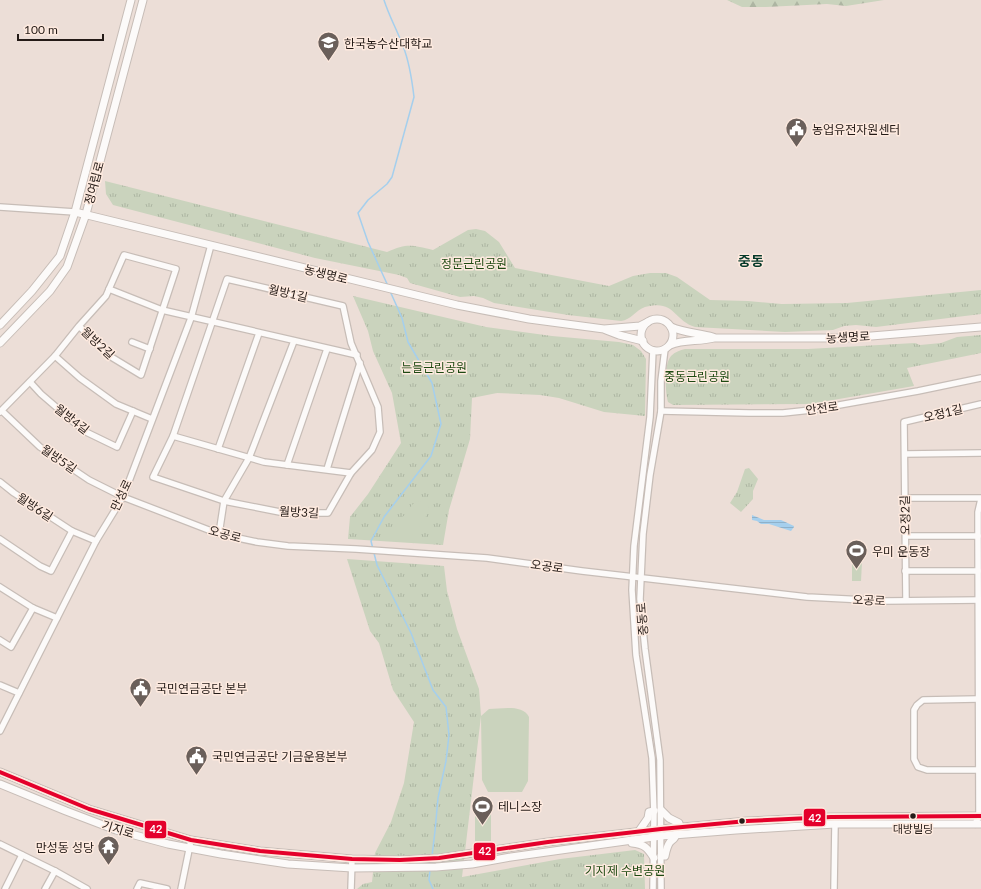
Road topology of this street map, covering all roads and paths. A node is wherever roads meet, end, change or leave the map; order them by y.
1 (131, 0) edge
2 (143, 0) edge
3 (0, 207) edge
4 (75, 212) junction
5 (86, 214) junction
6 (211, 245) junction
7 (110, 289) junction
8 (162, 310) junction
9 (191, 318) junction
10 (212, 322) junction
11 (648, 322) junction
12 (0, 325) edge
13 (79, 326) junction
14 (671, 327) junction
15 (981, 327) edge
16 (604, 329) junction
17 (259, 333) junction
18 (714, 338) junction
19 (294, 341) junction
20 (643, 341) junction
21 (132, 342) dead end
22 (0, 343) edge
23 (667, 347) junction
24 (150, 349) junction
25 (327, 349) junction
26 (653, 350) junction
27 (55, 356) junction
28 (356, 356) junction
29 (360, 363) junction
30 (981, 378) edge
31 (30, 382) junction
32 (191, 382) joint
33 (981, 404) edge
34 (132, 411) junction
35 (661, 411) junction
36 (1, 412) edge
37 (152, 419) junction
38 (904, 422) joint
39 (380, 432) joint
40 (173, 436) junction
41 (218, 449) junction
42 (905, 454) junction
43 (981, 454) edge
44 (249, 458) junction
45 (286, 465) junction
46 (327, 469) junction
47 (351, 473) junction
48 (0, 482) edge
49 (122, 497) junction
50 (905, 498) junction
51 (981, 498) edge
52 (224, 501) junction
53 (72, 531) junction
54 (219, 534) junction
55 (906, 536) junction
56 (978, 536) junction
57 (0, 539) edge
58 (96, 541) junction
59 (905, 571) junction
60 (978, 571) junction
61 (632, 577) junction
62 (641, 578) junction
63 (0, 587) edge
64 (906, 600) junction
65 (980, 600) edge
66 (33, 608) junction
67 (57, 618) junction
68 (0, 640) edge
69 (0, 685) edge
70 (19, 693) junction
71 (978, 699) junction
72 (0, 731) edge
73 (980, 770) edge
74 (0, 772) edge
75 (0, 784) edge
76 (657, 811) junction
77 (980, 816) edge
78 (835, 824) junction
79 (978, 824) edge
80 (680, 827) junction
81 (639, 831) junction
82 (657, 833) junction
83 (676, 834) junction
84 (191, 840) junction
85 (632, 840) junction
86 (0, 844) edge
87 (190, 848) junction
88 (22, 855) junction
89 (657, 857) junction
90 (352, 859) junction
91 (352, 868) junction
92 (55, 871) junction
93 (5, 889) edge
94 (45, 889) edge
95 (86, 889) edge
96 (138, 889) edge
97 (167, 889) edge
98 (181, 889) edge
99 (350, 889) edge
100 (653, 889) edge
101 (661, 889) edge
102 (834, 889) edge

1 - 4 street, 정여립로
2 - 5 street, 정여립로
3 - 4 street, 농생명로
4 - 5 street, 농생명로
4 - 12 street, 정여립로
5 - 6 street, 농생명로
5 - 22 street, 정여립로
6 - 9 street, 만성로
6 - 16 street, 농생명로
7 - 8 street
7 - 8 street, 월방2길
7 - 13 street, 월방2길
8 - 9 street
8 - 24 street, 월방2길
9 - 10 street
9 - 37 street, 만성로
10 - 17 street
10 - 28 street, 월방1길
10 - 32 street, 월방1길
11 - 14 street
11 - 16 street
11 - 20 street
13 - 24 street, 월방2길
13 - 27 street
14 - 18 street
14 - 23 street
15 - 18 street, 농생명로
16 - 20 street
17 - 19 street
17 - 41 street
18 - 23 street
19 - 25 street
19 - 44 street
20 - 26 street
21 - 24 street
23 - 26 street
23 - 35 street, 중동로
25 - 28 street
25 - 45 street
26 - 61 street, 중동로
27 - 31 street
27 - 34 street
28 - 29 street, 월방1길
29 - 39 street, 월방1길
29 - 46 street
30 - 35 street, 안전로
31 - 34 street, 월방4길
31 - 36 street, 월방5길
32 - 40 street, 월방3길
33 - 38 street, 오정1길
34 - 37 street
35 - 62 street, 중동로
36 - 49 street, 월방5길
37 - 49 street, 만성로
38 - 42 street, 오정2길
39 - 47 street, 월방3길
40 - 41 street
40 - 52 street, 월방3길
41 - 44 street
42 - 43 street
42 - 50 street, 오정2길
44 - 45 street
44 - 52 street
45 - 46 street
46 - 47 street
47 - 52 street, 월방3길
48 - 53 street, 월방6길
49 - 54 street, 오공로
49 - 58 street, 만성로
50 - 51 street
50 - 55 street, 오정2길
51 - 56 street
52 - 54 street
53 - 57 street
53 - 58 street, 월방6길
54 - 61 street, 오공로
55 - 56 street
55 - 59 street, 오정2길
56 - 60 street
58 - 67 street, 만성로
59 - 60 street
59 - 64 street, 오정2길
60 - 65 street
61 - 62 street, 오공로
61 - 76 street, 중동로
62 - 64 street, 오공로
62 - 76 street, 중동로
63 - 66 street
64 - 65 street, 오공로
65 - 71 street
66 - 67 street
66 - 68 street
67 - 70 street, 만성로
69 - 70 street
70 - 72 street, 만성로
71 - 73 street
71 - 73 street
73 - 77 street
74 - 84 street, 기지로
75 - 87 street, 기지로
76 - 80 street
76 - 81 street
76 - 82 street, 중동로
77 - 79 street
77 - 80 street, 기지로
78 - 79 street, 기지로
78 - 83 street, 기지로
78 - 102 street
80 - 82 street, 기지로
81 - 82 street, 기지로
81 - 90 street, 기지로
82 - 83 street, 기지로
82 - 85 street, 기지로
82 - 89 street, 중동로
83 - 89 street
84 - 87 street
84 - 90 street, 기지로
85 - 89 street
85 - 91 street, 기지로
86 - 88 street
87 - 91 street, 기지로
87 - 98 street
88 - 92 street
88 - 93 street
89 - 100 street, 중동로
89 - 101 street, 중동로
90 - 91 street
91 - 99 street
92 - 94 street
92 - 95 street
96 - 97 street

